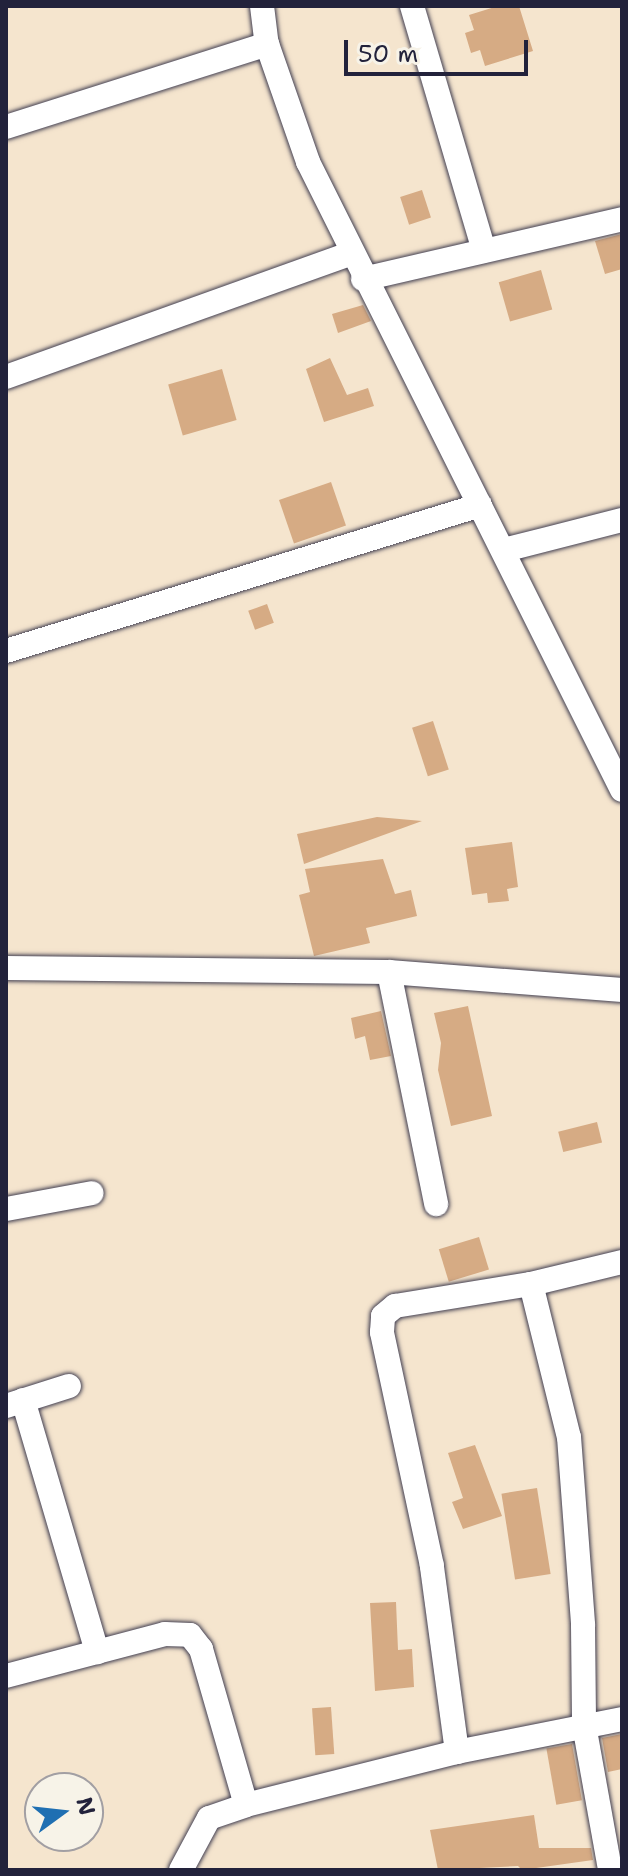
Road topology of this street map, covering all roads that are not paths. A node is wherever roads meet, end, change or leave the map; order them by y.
1 (262, 6) edge
2 (412, 6) edge
3 (267, 44) junction
4 (6, 127) edge
5 (622, 219) edge
6 (484, 251) junction
7 (350, 254) junction
8 (363, 279) junction
9 (6, 377) edge
10 (480, 505) junction
11 (622, 520) edge
12 (504, 550) junction
13 (6, 651) edge
14 (622, 790) edge
15 (6, 968) edge
16 (389, 972) junction
17 (622, 990) edge
18 (92, 1193) dead end
19 (436, 1204) dead end
20 (6, 1209) edge
21 (622, 1262) edge
22 (531, 1284) junction
23 (69, 1386) dead end
24 (15, 1403) edge
25 (97, 1652) junction
26 (6, 1676) edge
27 (622, 1719) edge
28 (584, 1725) junction
29 (457, 1752) junction
30 (246, 1805) junction
31 (181, 1870) edge
32 (610, 1870) edge

1 - 3 street
2 - 6 street
3 - 4 street
3 - 7 street
5 - 6 street
6 - 8 street
7 - 8 street
7 - 9 street
8 - 10 street
10 - 12 street
10 - 13 street
11 - 12 street
12 - 14 street
15 - 16 street
16 - 17 street
16 - 19 street
18 - 20 street
21 - 22 street
22 - 28 street
22 - 29 street
23 - 24 street
24 - 25 street
25 - 26 street
25 - 30 street
27 - 28 street
28 - 29 street
28 - 32 street
29 - 30 street
30 - 31 street

